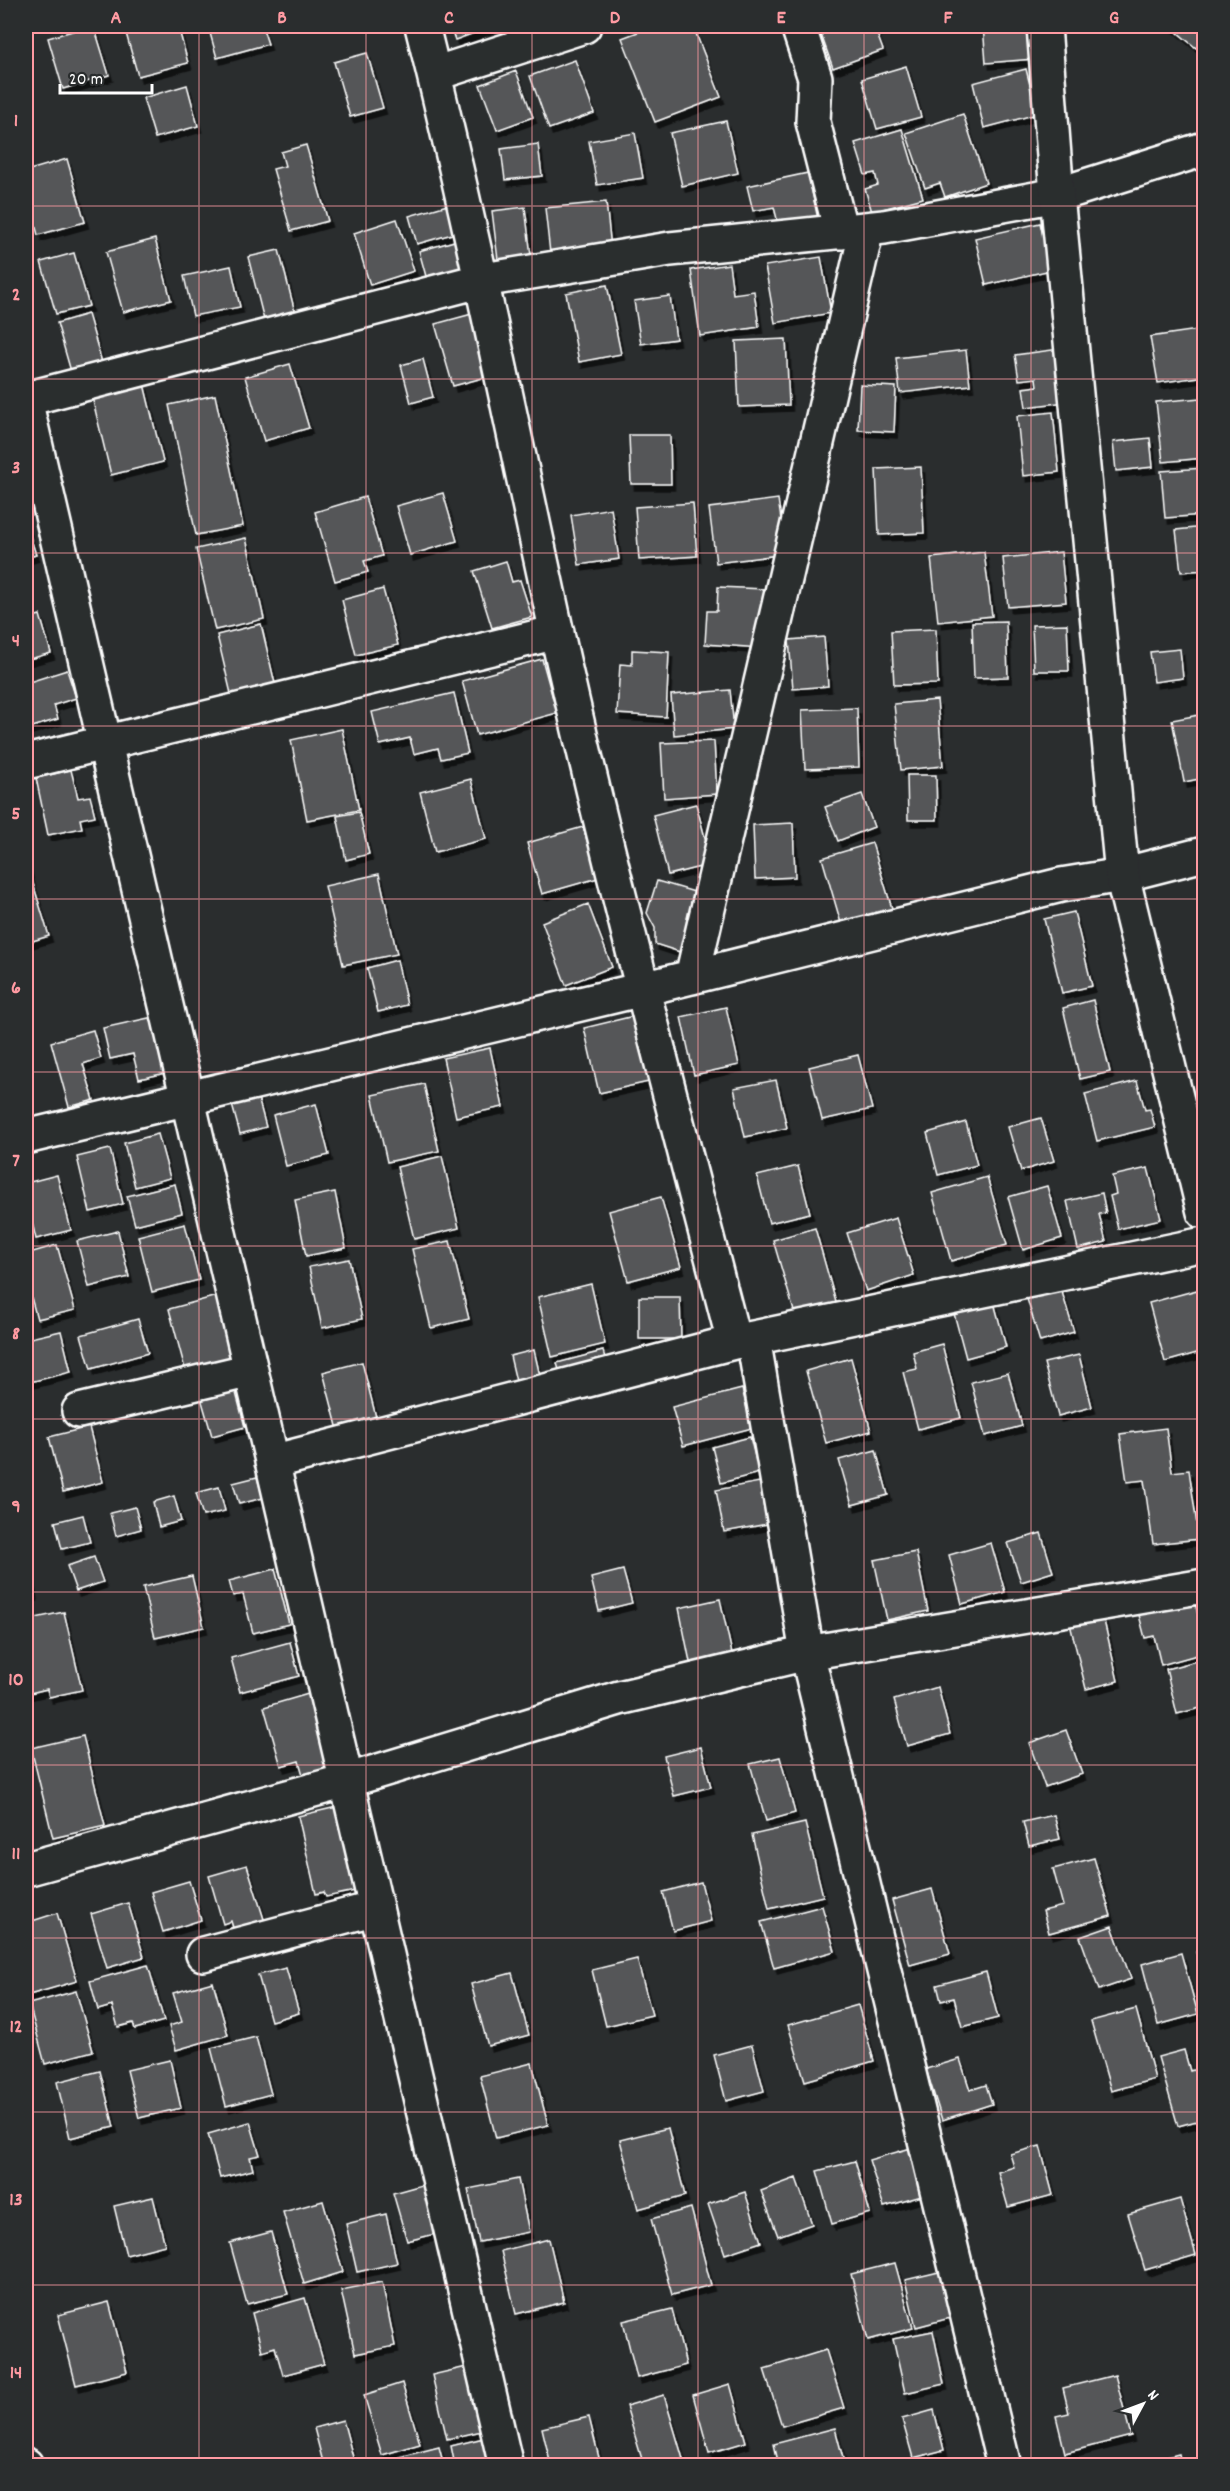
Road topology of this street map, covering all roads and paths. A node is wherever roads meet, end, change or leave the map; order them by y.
1 (422, 26) edge
2 (584, 26) edge
3 (798, 26) edge
4 (1044, 26) edge
5 (434, 74) junction
6 (1204, 149) edge
7 (1057, 195) junction
8 (854, 230) junction
9 (483, 280) junction
10 (26, 399) edge
11 (26, 404) edge
12 (557, 632) junction
13 (104, 743) junction
14 (26, 762) edge
15 (1204, 854) edge
16 (1122, 875) junction
17 (692, 977) junction
18 (643, 990) junction
19 (187, 1099) junction
20 (26, 1137) edge
21 (1204, 1212) edge
22 (1204, 1244) edge
23 (744, 1340) junction
24 (251, 1370) junction
25 (79, 1411) dead end
26 (272, 1462) junction
27 (1204, 1586) edge
28 (807, 1653) junction
29 (346, 1781) junction
30 (26, 1869) edge
31 (376, 1908) junction
32 (203, 1954) dead end
33 (506, 2466) edge
34 (1004, 2466) edge

1 - 5 street
2 - 5 street
3 - 8 street
4 - 7 street
5 - 9 street
6 - 7 street
7 - 8 street
7 - 16 street
8 - 9 street
8 - 17 street
9 - 10 street
9 - 12 street
11 - 13 street
12 - 13 street
12 - 18 street
13 - 14 street
13 - 19 street
15 - 16 street
16 - 17 street
16 - 21 street
17 - 18 street
18 - 19 street
18 - 23 street
19 - 20 street
19 - 24 street
22 - 23 street
23 - 26 street
23 - 28 street
24 - 25 street
24 - 26 street
26 - 29 street
27 - 28 street
28 - 29 street
28 - 34 street
29 - 30 street
29 - 31 street
31 - 32 street
31 - 33 street

